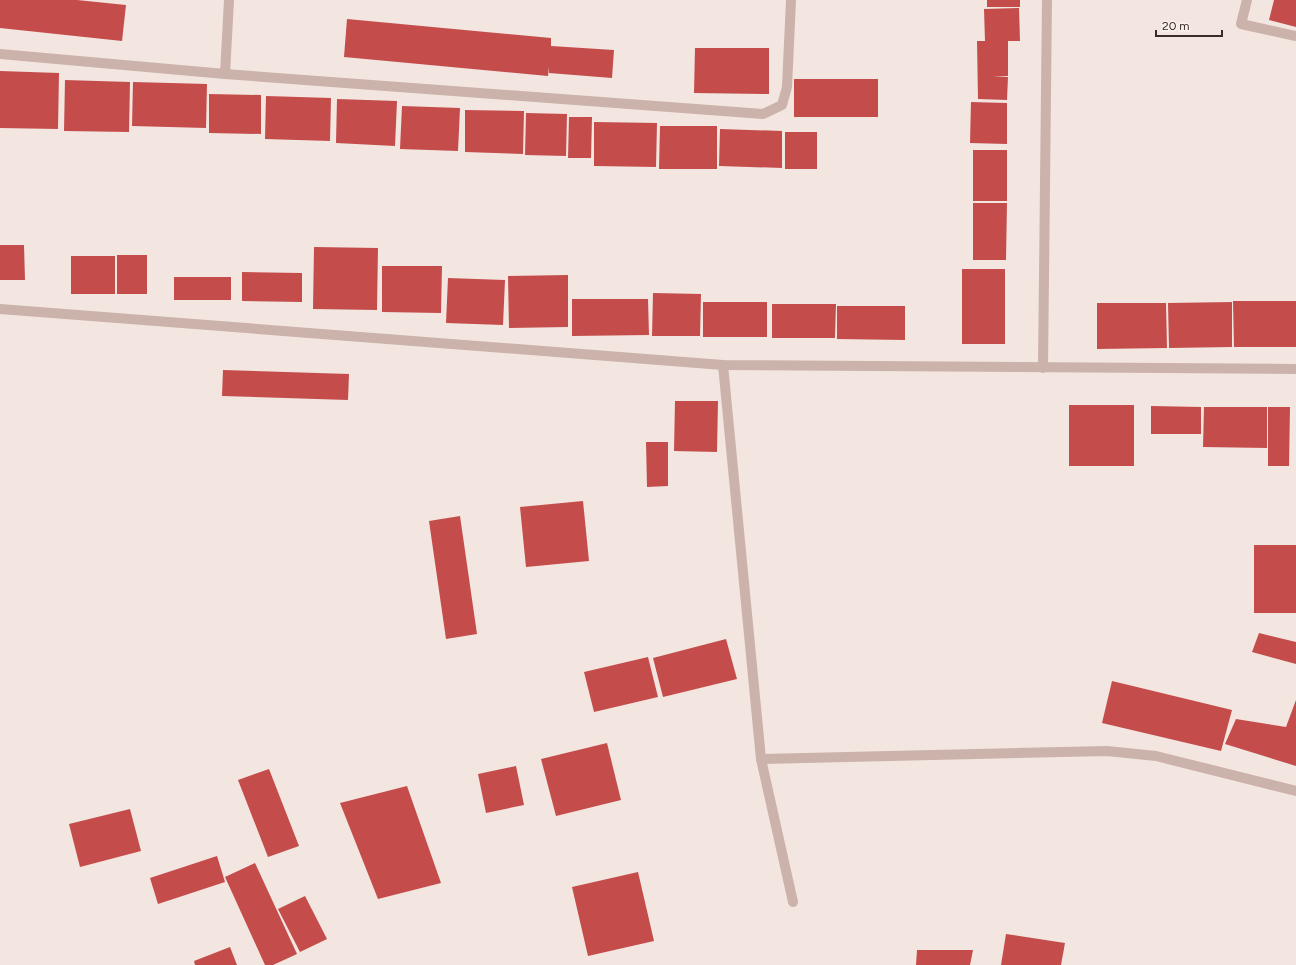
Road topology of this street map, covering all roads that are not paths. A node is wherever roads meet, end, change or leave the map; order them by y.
1 (229, 0) edge
2 (791, 0) edge
3 (1047, 0) edge
4 (1248, 0) edge
5 (1296, 36) edge
6 (0, 54) edge
7 (225, 74) junction
8 (0, 309) edge
9 (723, 365) junction
10 (1043, 368) junction
11 (1296, 369) edge
12 (761, 759) junction
13 (1296, 791) edge
14 (793, 902) dead end

1 - 7 street
2 - 7 street
3 - 10 street
4 - 5 street
6 - 7 street
8 - 9 street
9 - 10 street
9 - 12 street
10 - 11 street
12 - 13 street
12 - 14 street

